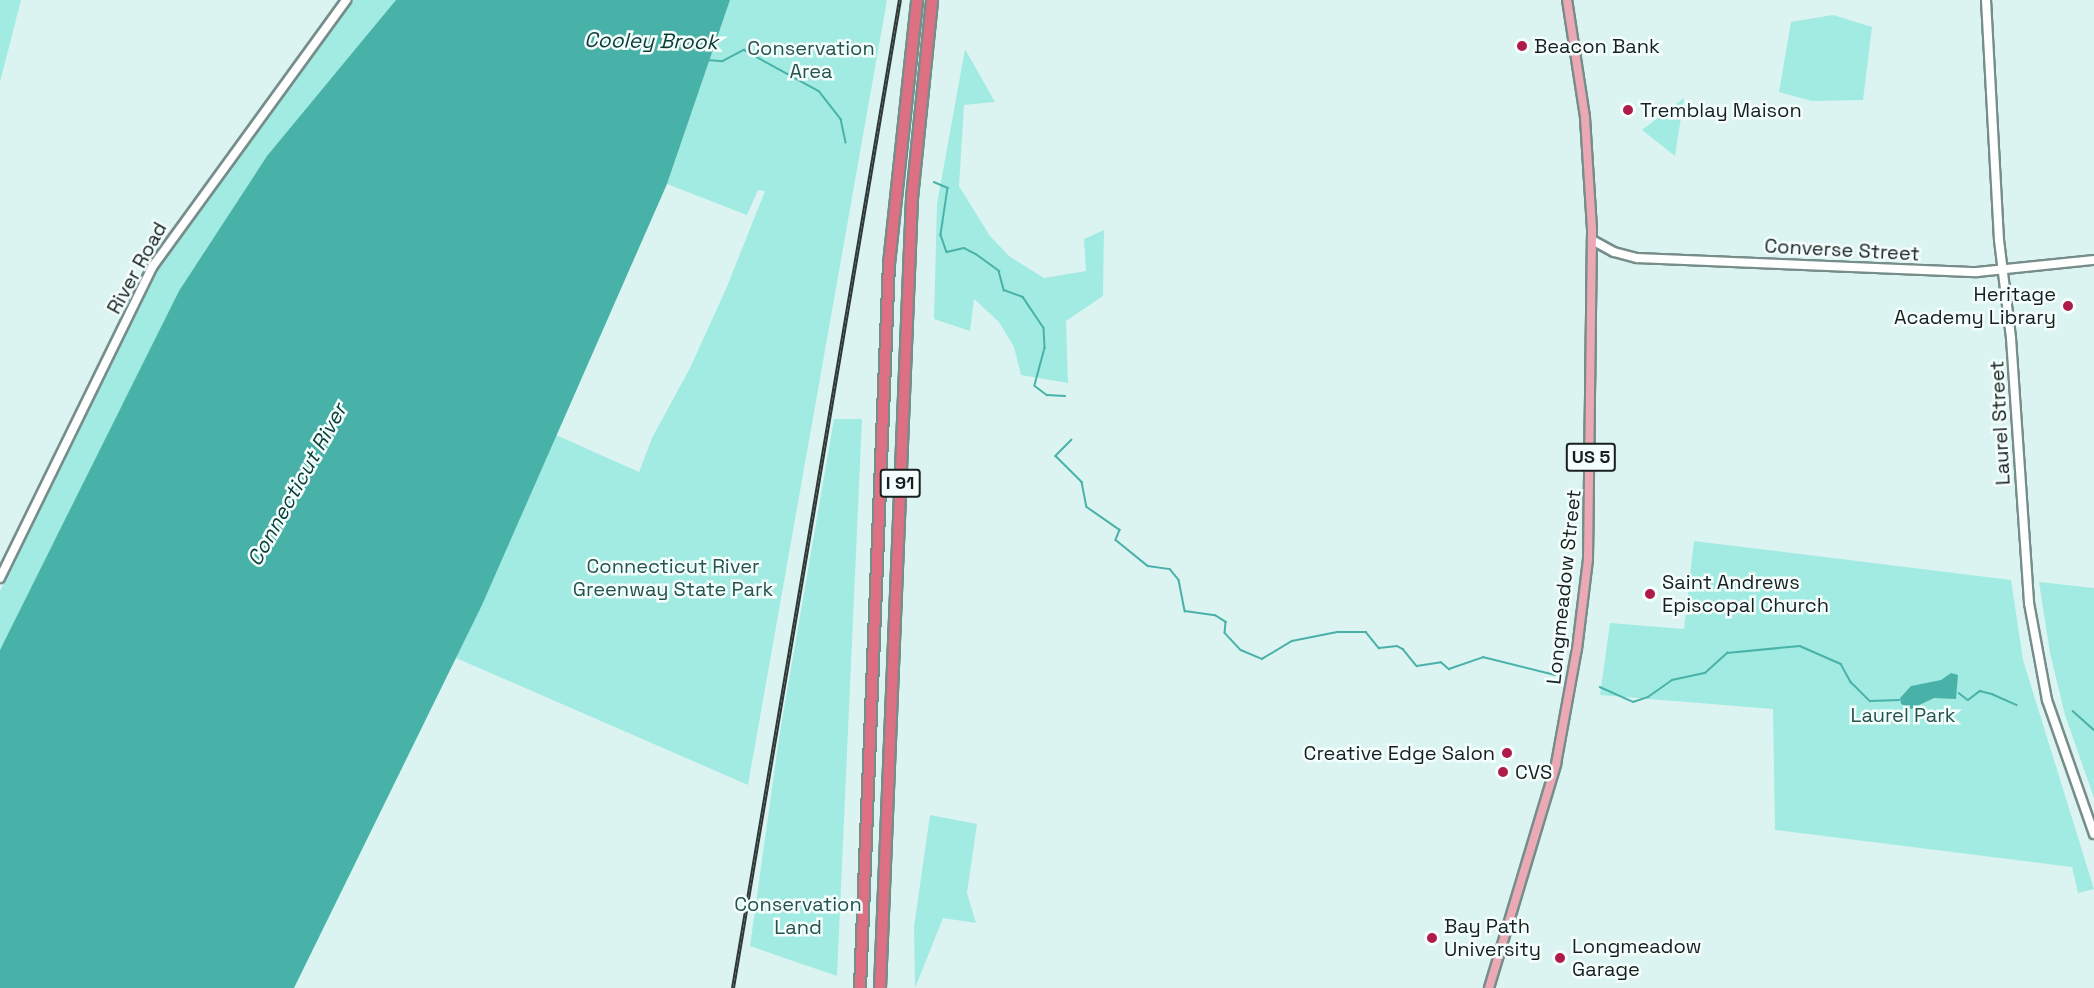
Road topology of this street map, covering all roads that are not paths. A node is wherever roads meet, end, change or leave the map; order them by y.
1 (346, 0) edge
2 (917, 0) edge
3 (932, 0) edge
4 (1567, 0) edge
5 (1986, 0) edge
6 (1593, 240) junction
7 (2094, 260) edge
8 (2002, 271) junction
9 (0, 578) edge
10 (2094, 834) edge
11 (860, 983) edge
12 (880, 984) edge
13 (1490, 988) edge

1 - 9 street, River Road
2 - 11 highway, I 91
3 - 12 highway, I 91
4 - 6 main road, Longmeadow Street / US 5
5 - 8 street, Laurel Street
6 - 8 street, Converse Street
6 - 13 main road, Longmeadow Street / US 5
7 - 8 street, Converse Street
8 - 10 street, Laurel Street

